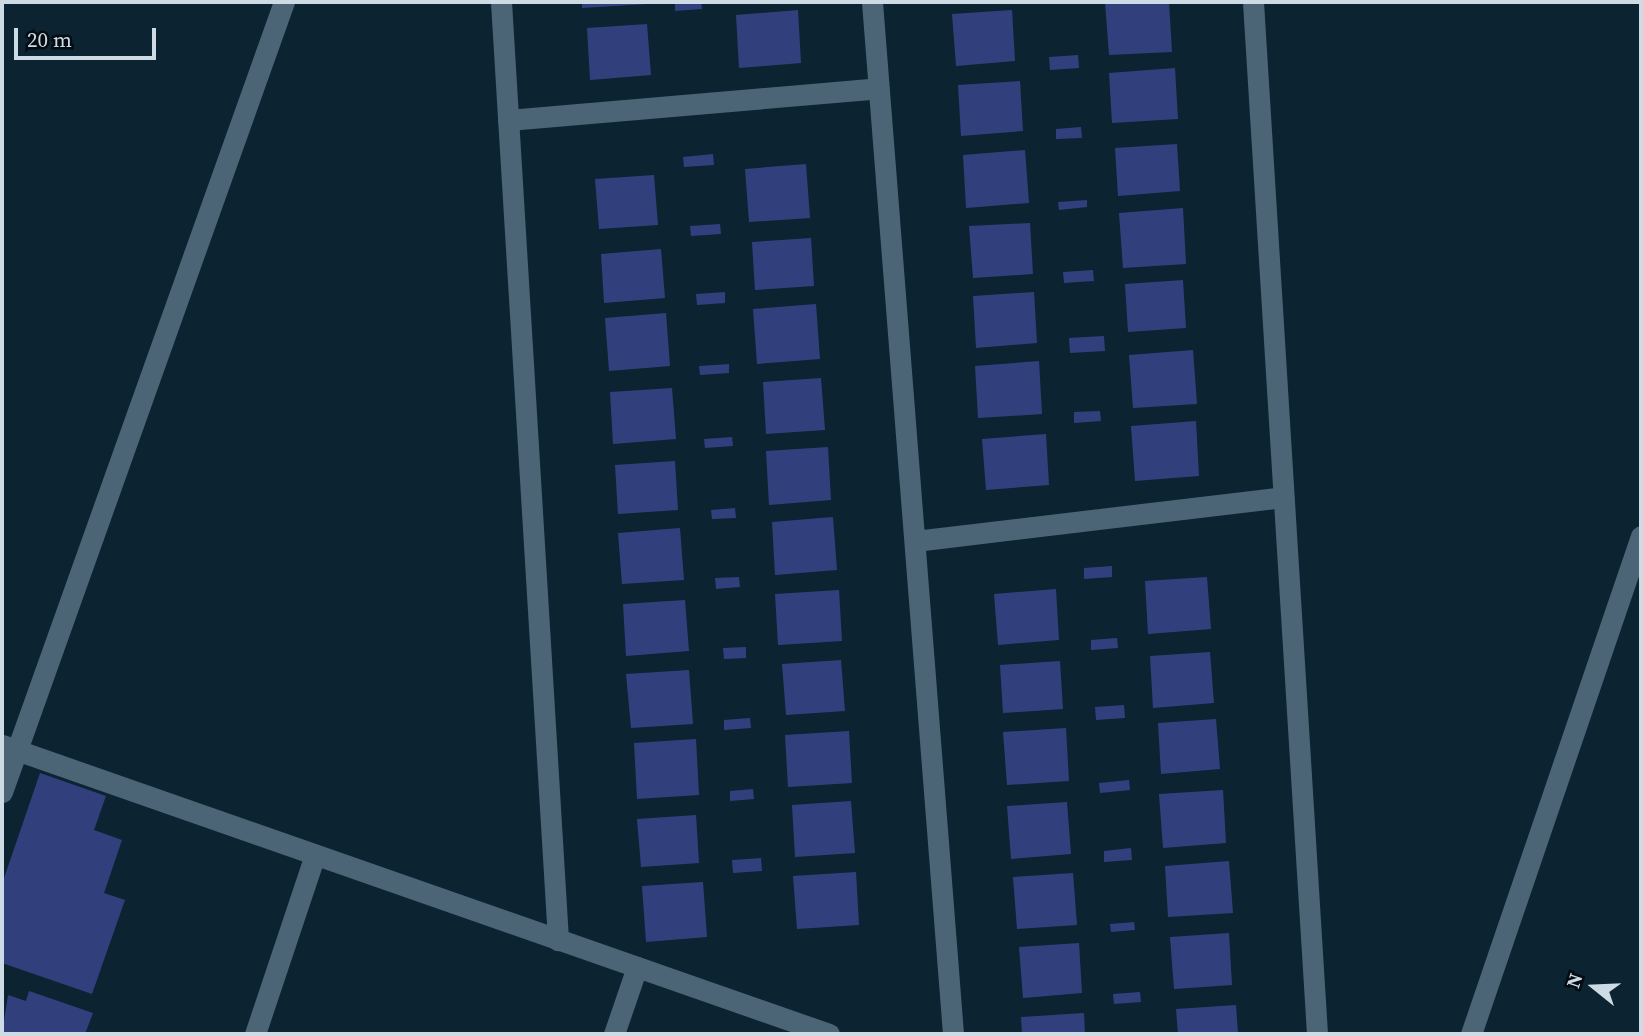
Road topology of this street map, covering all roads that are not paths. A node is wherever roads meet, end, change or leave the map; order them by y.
1 (284, 2) edge
2 (501, 2) edge
3 (872, 2) edge
4 (1252, 2) edge
5 (879, 88) junction
6 (508, 120) junction
7 (1283, 497) junction
8 (1641, 537) edge
9 (915, 541) junction
10 (9, 747) edge
11 (2, 792) edge
12 (315, 855) junction
13 (558, 940) junction
14 (637, 967) junction
15 (255, 1034) edge
16 (614, 1034) edge
17 (829, 1034) edge
18 (953, 1034) edge
19 (1317, 1034) edge
20 (1471, 1034) edge

1 - 10 street
2 - 6 street
3 - 5 street
4 - 7 street
5 - 6 street
5 - 9 street
6 - 13 street
7 - 9 street
7 - 19 street
8 - 20 street
9 - 18 street
10 - 11 street
10 - 12 street
12 - 13 street
12 - 15 street
13 - 14 street
14 - 16 street
14 - 17 street

